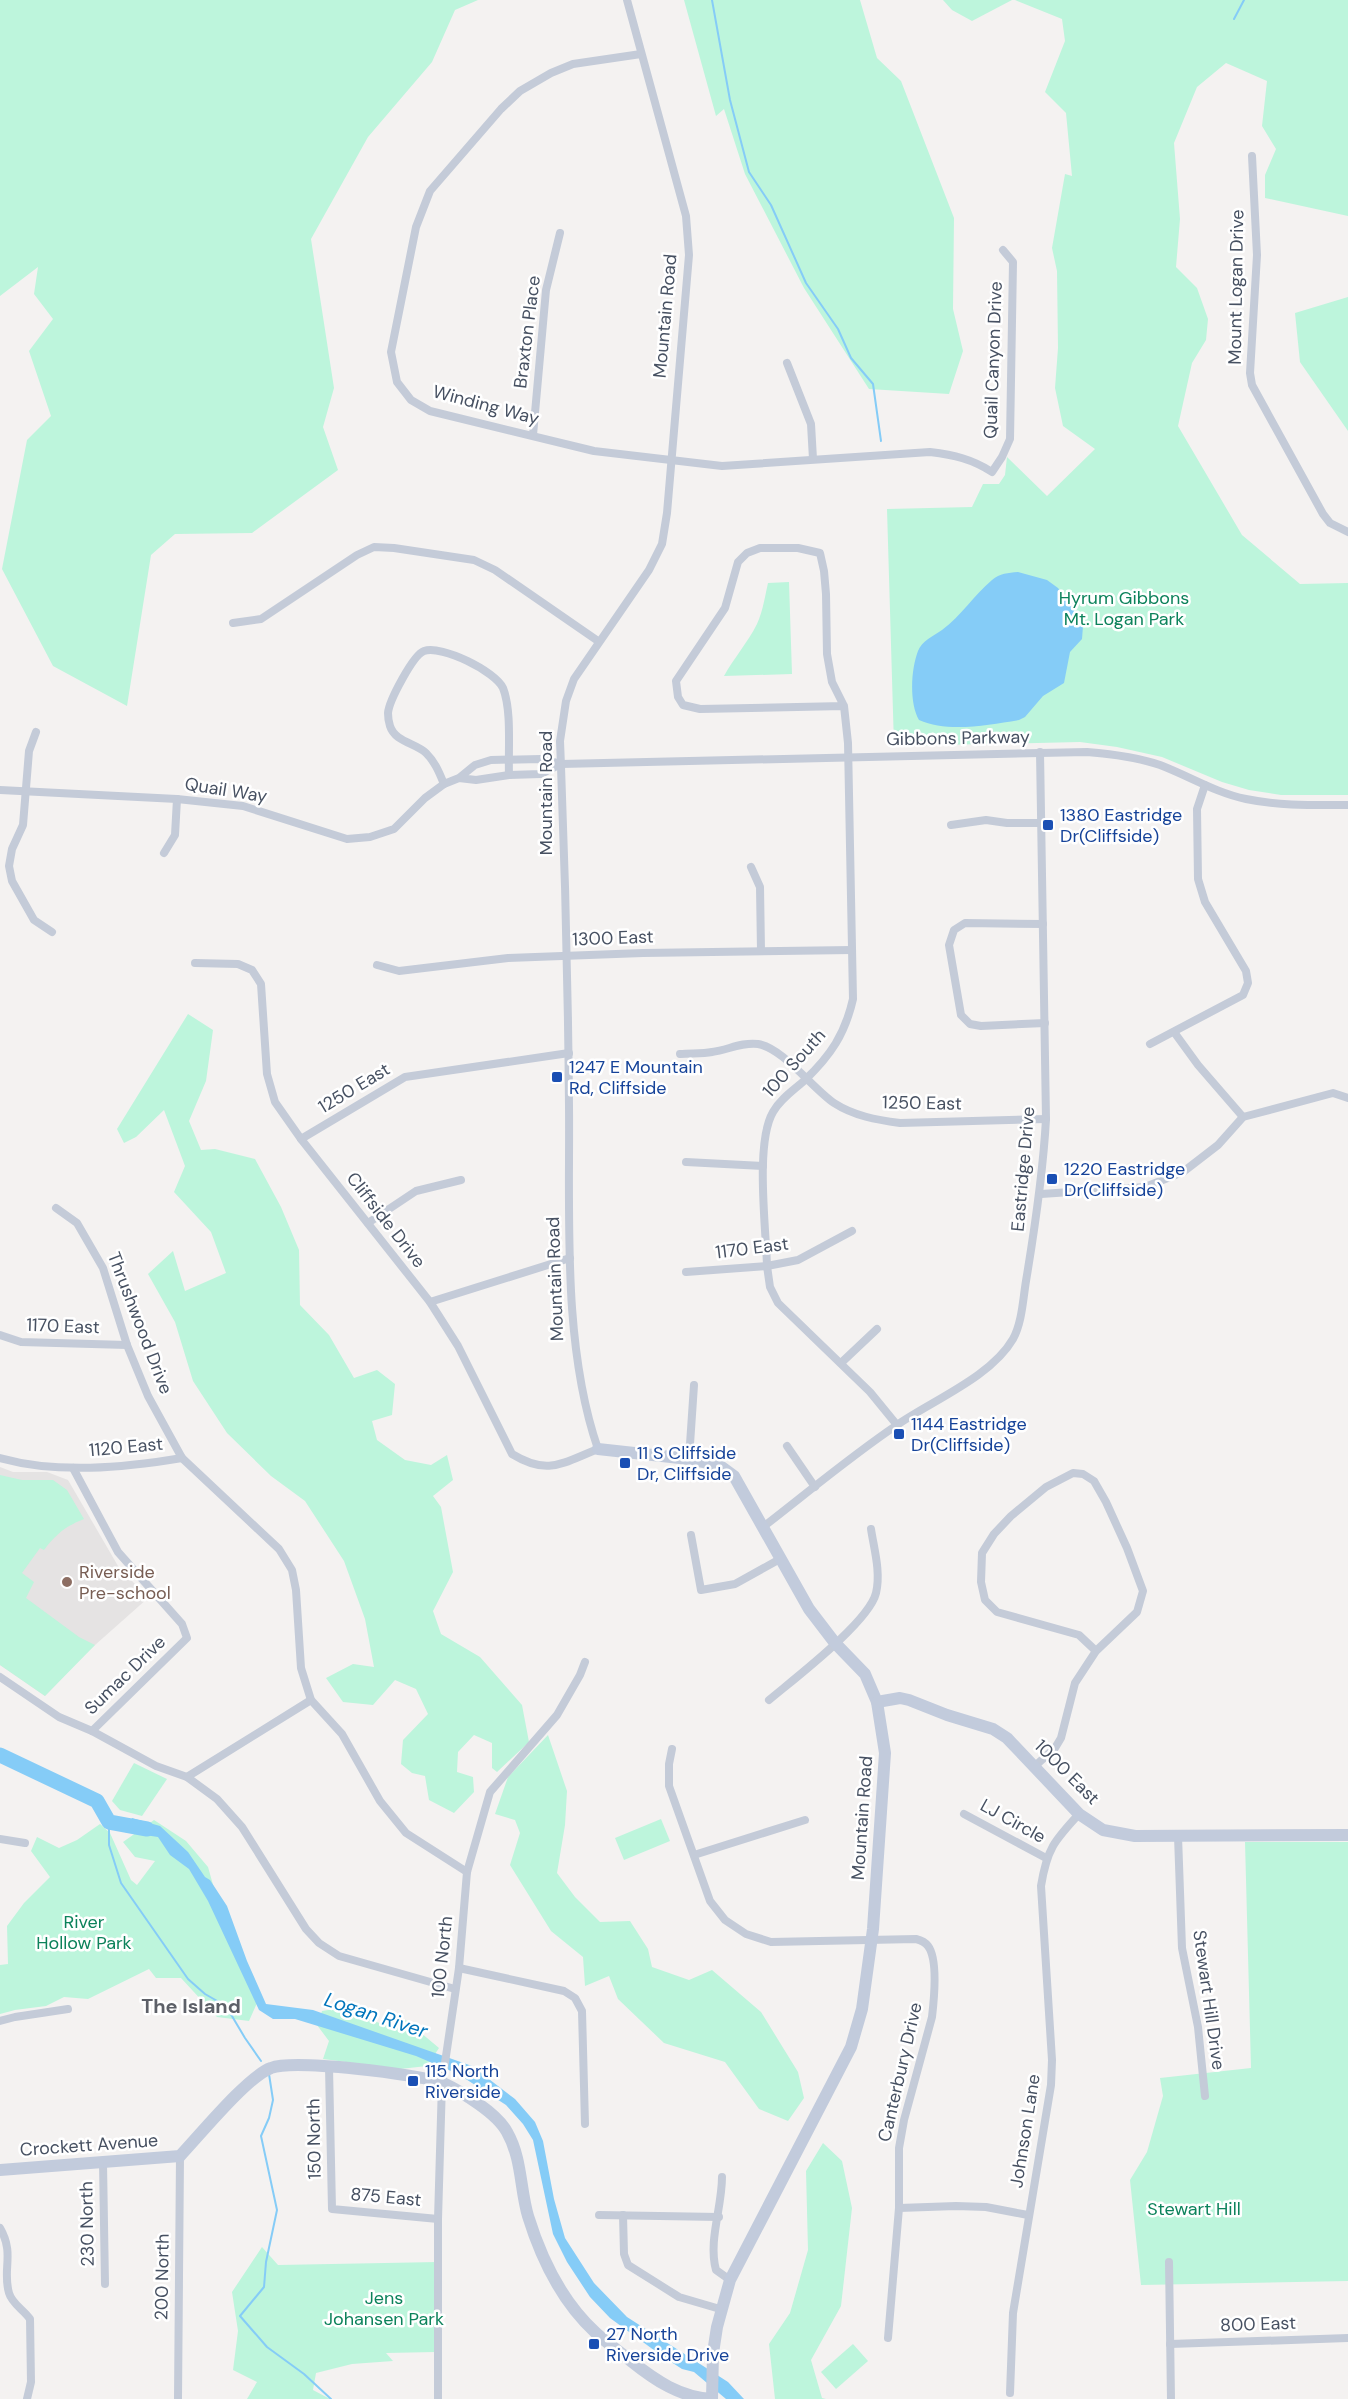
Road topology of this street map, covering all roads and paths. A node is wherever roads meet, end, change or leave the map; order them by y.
1 (627, 0) edge
2 (641, 54) junction
3 (1252, 156) dead end
4 (560, 233) dead end
5 (1003, 250) dead end
6 (787, 363) dead end
7 (533, 435) junction
8 (671, 459) junction
9 (813, 459) junction
10 (992, 472) joint
11 (1348, 532) edge
12 (233, 623) dead end
13 (598, 641) junction
14 (844, 706) junction
15 (36, 732) dead end
16 (1040, 752) junction
17 (848, 757) junction
18 (509, 759) junction
19 (561, 764) junction
20 (509, 775) junction
21 (459, 778) junction
22 (444, 784) junction
23 (1205, 785) junction
24 (0, 790) edge
25 (26, 793) junction
26 (177, 799) junction
27 (1348, 805) edge
28 (1041, 824) junction
29 (951, 825) dead end
30 (164, 853) dead end
31 (751, 867) dead end
32 (1043, 924) junction
33 (52, 932) dead end
34 (852, 950) junction
35 (761, 951) junction
36 (567, 956) junction
37 (195, 963) dead end
38 (377, 965) dead end
39 (1044, 1023) junction
40 (1174, 1032) junction
41 (1150, 1044) dead end
42 (569, 1053) junction
43 (680, 1054) dead end
44 (806, 1079) junction
45 (1348, 1098) edge
46 (1243, 1117) junction
47 (1046, 1119) junction
48 (301, 1139) junction
49 (686, 1162) dead end
50 (763, 1167) junction
51 (461, 1180) dead end
52 (1041, 1194) junction
53 (56, 1208) dead end
54 (368, 1223) junction
55 (852, 1231) dead end
56 (570, 1258) junction
57 (767, 1266) junction
58 (686, 1272) dead end
59 (430, 1302) junction
60 (877, 1329) dead end
61 (0, 1335) edge
62 (127, 1345) junction
63 (841, 1363) junction
64 (694, 1385) dead end
65 (897, 1425) junction
66 (787, 1446) dead end
67 (598, 1449) junction
68 (0, 1458) edge
69 (182, 1458) junction
70 (689, 1459) junction
71 (73, 1468) junction
72 (815, 1486) junction
73 (763, 1527) junction
74 (871, 1528) dead end
75 (691, 1535) dead end
76 (780, 1559) junction
77 (835, 1643) junction
78 (1096, 1651) junction
79 (585, 1662) dead end
80 (0, 1677) edge
81 (310, 1700) junction
82 (769, 1700) dead end
83 (877, 1702) junction
84 (92, 1731) junction
85 (672, 1749) dead end
86 (1035, 1766) junction
87 (187, 1777) junction
88 (964, 1814) dead end
89 (1079, 1814) junction
90 (805, 1820) dead end
91 (1348, 1835) edge
92 (1178, 1836) junction
93 (0, 1839) edge
94 (25, 1843) dead end
95 (694, 1854) junction
96 (1046, 1858) junction
97 (467, 1872) junction
98 (871, 1939) junction
99 (459, 1968) junction
100 (456, 1989) junction
101 (68, 2009) dead end
102 (0, 2021) edge
103 (328, 2067) junction
104 (442, 2083) junction
105 (1205, 2096) dead end
106 (585, 2124) dead end
107 (180, 2156) junction
108 (103, 2163) junction
109 (0, 2170) edge
110 (722, 2178) dead end
111 (899, 2208) junction
112 (332, 2209) joint
113 (599, 2215) dead end
114 (623, 2215) junction
115 (1028, 2215) junction
116 (719, 2217) junction
117 (438, 2218) junction
118 (0, 2228) edge
119 (1169, 2262) dead end
120 (730, 2280) junction
121 (105, 2284) dead end
122 (720, 2309) junction
123 (888, 2338) dead end
124 (1348, 2338) edge
125 (1170, 2344) junction
126 (1010, 2393) dead end
127 (27, 2399) edge
128 (177, 2399) edge
129 (438, 2399) edge
130 (712, 2399) edge
131 (1170, 2399) edge

1 - 2 street, Mountain Road
2 - 7 street, Winding Way
2 - 8 street, Mountain Road
3 - 11 street, Mount Logan Drive
4 - 7 street, Braxton Place
5 - 10 street, Quail Canyon Drive
6 - 9 street
7 - 8 street, Winding Way
8 - 9 street, Winding Way
8 - 13 street, Mountain Road
9 - 10 street, Winding Way
12 - 13 street
13 - 19 street, Mountain Road
14 - 14 street
14 - 17 street, 100 South
15 - 25 street
16 - 17 street, Gibbons Parkway
16 - 23 street, Gibbons Parkway
16 - 28 street, Eastridge Drive
17 - 19 street, Gibbons Parkway
17 - 34 street, 100 South
18 - 19 street, Quail Way
18 - 20 street
18 - 21 street, Quail Way
18 - 22 street
19 - 20 street, Quail Way
19 - 36 street, Mountain Road
20 - 21 street, Quail Way
21 - 22 street, Quail Way
22 - 26 street, Quail Way
23 - 27 street, Gibbons Parkway
23 - 40 street
24 - 25 street, Quail Way
25 - 26 street, Quail Way
25 - 33 street
26 - 30 street
28 - 29 street
28 - 32 street, Eastridge Drive
31 - 35 street
32 - 39 street, Eastridge Drive
32 - 39 street
34 - 35 street, 1300 East
34 - 44 street, 100 South
35 - 36 street, 1300 East
36 - 38 street, 1300 East
36 - 42 street, Mountain Road
37 - 48 street, Cliffside Drive
39 - 47 street, Eastridge Drive
40 - 41 street
40 - 46 street
42 - 48 street, 1250 East
42 - 56 street, Mountain Road
43 - 44 street, 1250 East
44 - 47 street, 1250 East
44 - 50 street, 100 South
45 - 46 street
46 - 52 street
47 - 52 street, Eastridge Drive
48 - 54 street, Cliffside Drive
49 - 50 street
50 - 57 street, 100 South
51 - 54 street
52 - 65 street, Eastridge Drive
53 - 62 street, Thrushwood Drive
54 - 59 street, Cliffside Drive
55 - 57 street, 1170 East
56 - 59 street
56 - 67 street, Mountain Road
57 - 58 street, 1170 East
57 - 63 street, 100 South
59 - 67 street, Cliffside Drive
60 - 63 street
61 - 62 street, 1170 East
62 - 69 street, Thrushwood Drive
63 - 65 street, 100 South
64 - 70 street
65 - 72 street, Eastridge Drive
66 - 72 street
67 - 70 street, Mountain Road
68 - 71 street
69 - 71 street, 1120 East
69 - 81 street, Thrushwood Drive
70 - 73 street, Mountain Road
71 - 84 street, Sumac Drive
72 - 73 street, Eastridge Drive
73 - 76 street, Mountain Road
74 - 77 street
75 - 76 street
76 - 77 street, Mountain Road
77 - 82 street
77 - 83 street, Mountain Road
78 - 78 street
78 - 86 street
79 - 97 street, 100 North
80 - 84 street
81 - 87 street
81 - 97 street, Thrushwood Drive
83 - 86 street, 1000 East
83 - 98 street, Mountain Road
84 - 87 street
85 - 95 street, Canterbury Drive
86 - 89 street, 1000 East
87 - 100 street
88 - 96 street, LJ Circle
89 - 92 street, 1000 East
89 - 96 street, Johnson Lane
90 - 95 street
91 - 92 street, 1000 East
92 - 105 street, Stewart Hill Drive
93 - 94 street
95 - 98 street, Canterbury Drive
96 - 115 street, Johnson Lane
97 - 99 street, 100 North
98 - 111 street, Canterbury Drive
98 - 120 street, Mountain Road
99 - 100 street, 100 North
99 - 106 street
100 - 104 street, 100 North
101 - 102 street
103 - 104 street
103 - 107 street, Crockett Avenue
103 - 112 street, 150 North
104 - 117 street, 100 North
104 - 130 street
107 - 108 street, Crockett Avenue
107 - 128 street, 200 North
108 - 109 street, Crockett Avenue
108 - 121 street, 230 North
110 - 116 street
111 - 115 street
111 - 123 street, Canterbury Drive
112 - 117 street, 875 East
113 - 114 street
114 - 116 street
114 - 122 street
115 - 126 street, Johnson Lane
116 - 120 street
117 - 129 street, 100 North
118 - 127 street
119 - 125 street
120 - 122 street, Mountain Road
122 - 130 street, Mountain Road
124 - 125 street, 800 East
125 - 131 street

